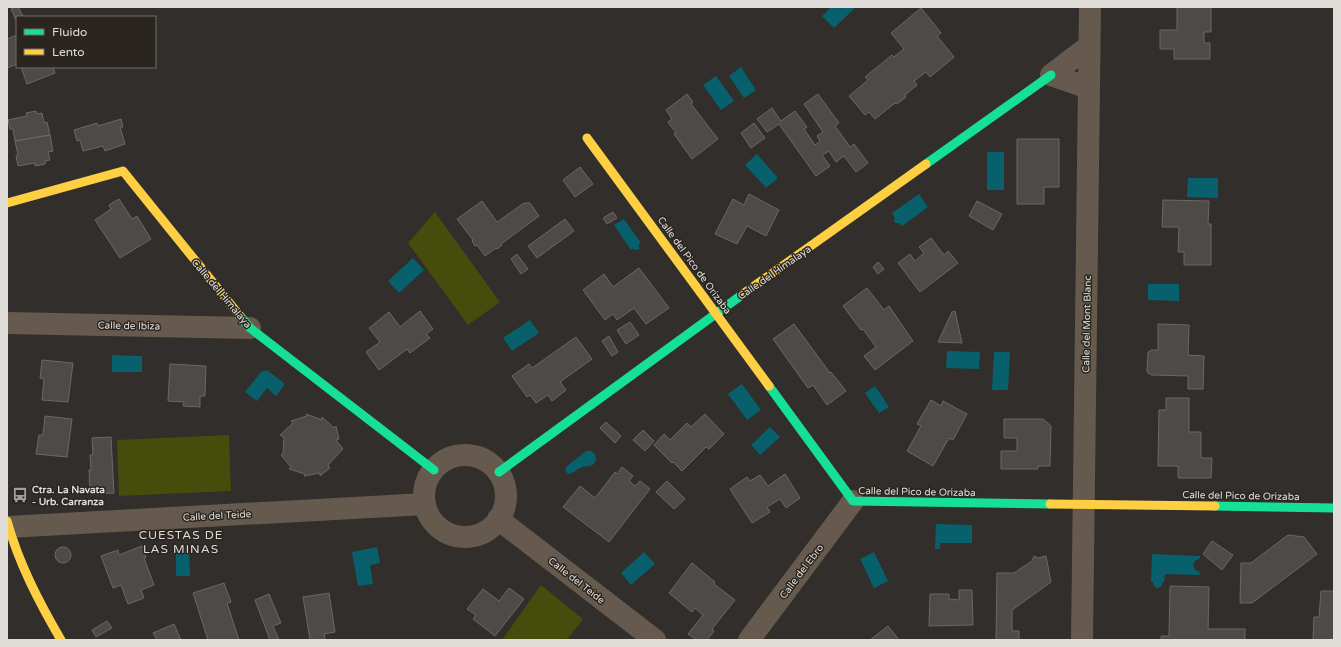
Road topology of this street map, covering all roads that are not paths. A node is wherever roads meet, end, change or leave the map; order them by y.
1 (1090, 7) edge
2 (1089, 46) junction
3 (1051, 75) junction
4 (1089, 88) junction
5 (587, 138) dead end
6 (7, 203) edge
7 (716, 313) junction
8 (7, 323) edge
9 (250, 328) junction
10 (434, 470) junction
11 (499, 472) junction
12 (853, 501) junction
13 (425, 504) junction
14 (1084, 504) junction
15 (1334, 508) edge
16 (498, 519) junction
17 (8, 524) edge
18 (61, 640) edge
19 (655, 640) edge
20 (749, 640) edge
21 (1082, 640) edge

1 - 2 street, Calle del Mont Blanc
2 - 3 street, Calle del Himalaya
2 - 4 street, Calle del Mont Blanc
3 - 4 street
3 - 7 street, Calle del Himalaya
4 - 14 street, Calle del Mont Blanc
5 - 7 street, Calle del Pico de Orizaba
6 - 9 street, Calle del Himalaya
7 - 11 street, Calle del Himalaya
7 - 12 street, Calle del Pico de Orizaba
8 - 9 street, Calle de Ibiza
9 - 10 street, Calle del Himalaya
10 - 11 street
10 - 13 street
11 - 16 street
12 - 14 street, Calle del Pico de Orizaba
12 - 20 street, Calle del Ebro
13 - 16 street
13 - 17 street, Calle del Teide
14 - 15 street, Calle del Pico de Orizaba
14 - 21 street, Calle del Mont Blanc
16 - 19 street, Calle del Teide
17 - 18 street

